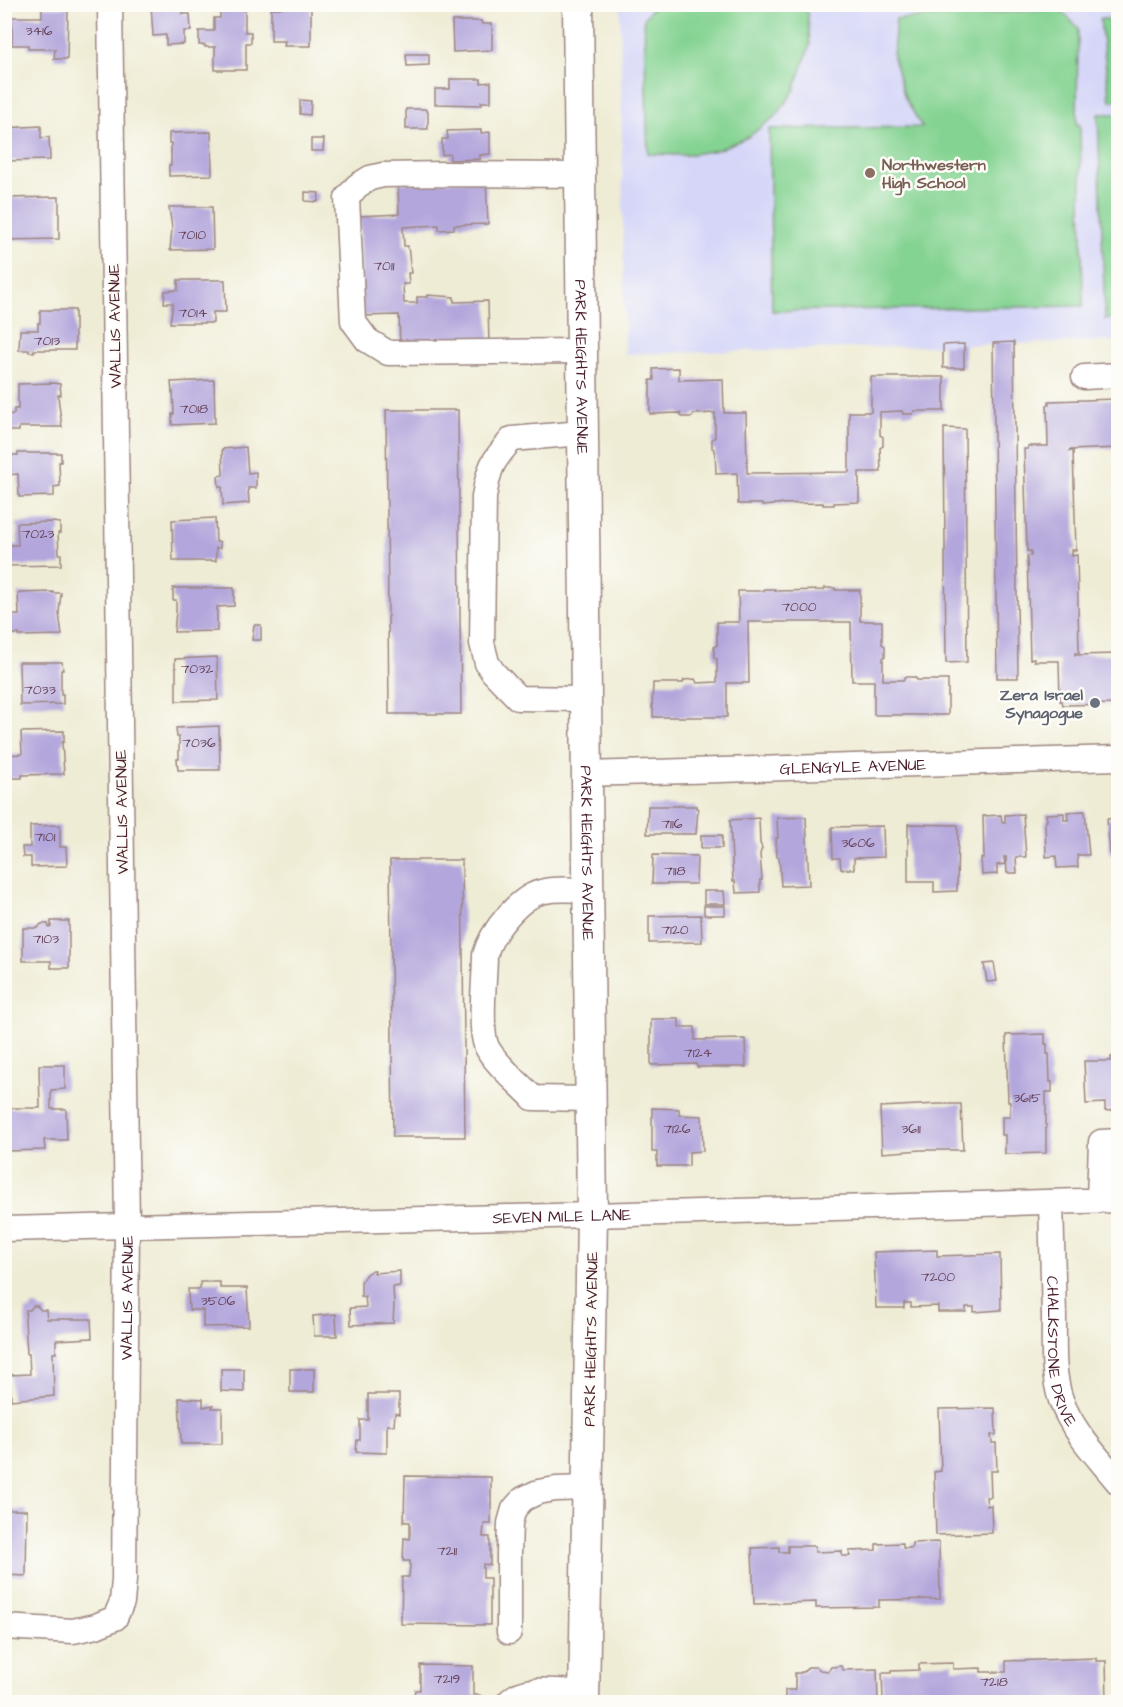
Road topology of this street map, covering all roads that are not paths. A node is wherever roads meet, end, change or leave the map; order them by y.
1 (110, 4) edge
2 (578, 4) edge
3 (580, 175) junction
4 (582, 351) junction
5 (1119, 375) edge
6 (1084, 377) dead end
7 (582, 433) junction
8 (585, 699) junction
9 (1119, 758) edge
10 (586, 774) junction
11 (588, 890) junction
12 (591, 1099) junction
13 (1119, 1142) edge
14 (1109, 1200) edge
15 (1051, 1202) junction
16 (592, 1215) junction
17 (127, 1226) junction
18 (4, 1229) edge
19 (1119, 1482) edge
20 (588, 1488) junction
21 (4, 1627) edge
22 (509, 1632) dead end
23 (584, 1698) edge
24 (508, 1702) edge

1 - 17 street, WALLIS AVENUE
2 - 3 main road, PARK HEIGHTS AVENUE
3 - 4 main road, PARK HEIGHTS AVENUE
3 - 4 street
4 - 7 main road, PARK HEIGHTS AVENUE
5 - 6 street
7 - 8 main road, PARK HEIGHTS AVENUE
7 - 8 street
8 - 10 main road, PARK HEIGHTS AVENUE
9 - 10 street, GLENGYLE AVENUE
10 - 11 main road, PARK HEIGHTS AVENUE
11 - 12 main road, PARK HEIGHTS AVENUE
11 - 12 street
12 - 16 main road, PARK HEIGHTS AVENUE
13 - 14 street
14 - 15 street, SEVEN MILE LANE
15 - 16 street, SEVEN MILE LANE
15 - 19 street, CHALKSTONE DRIVE
16 - 17 street, SEVEN MILE LANE
16 - 20 main road, PARK HEIGHTS AVENUE
17 - 18 street, SEVEN MILE LANE
17 - 21 street, WALLIS AVENUE
20 - 22 street
20 - 23 main road, PARK HEIGHTS AVENUE
23 - 24 street

